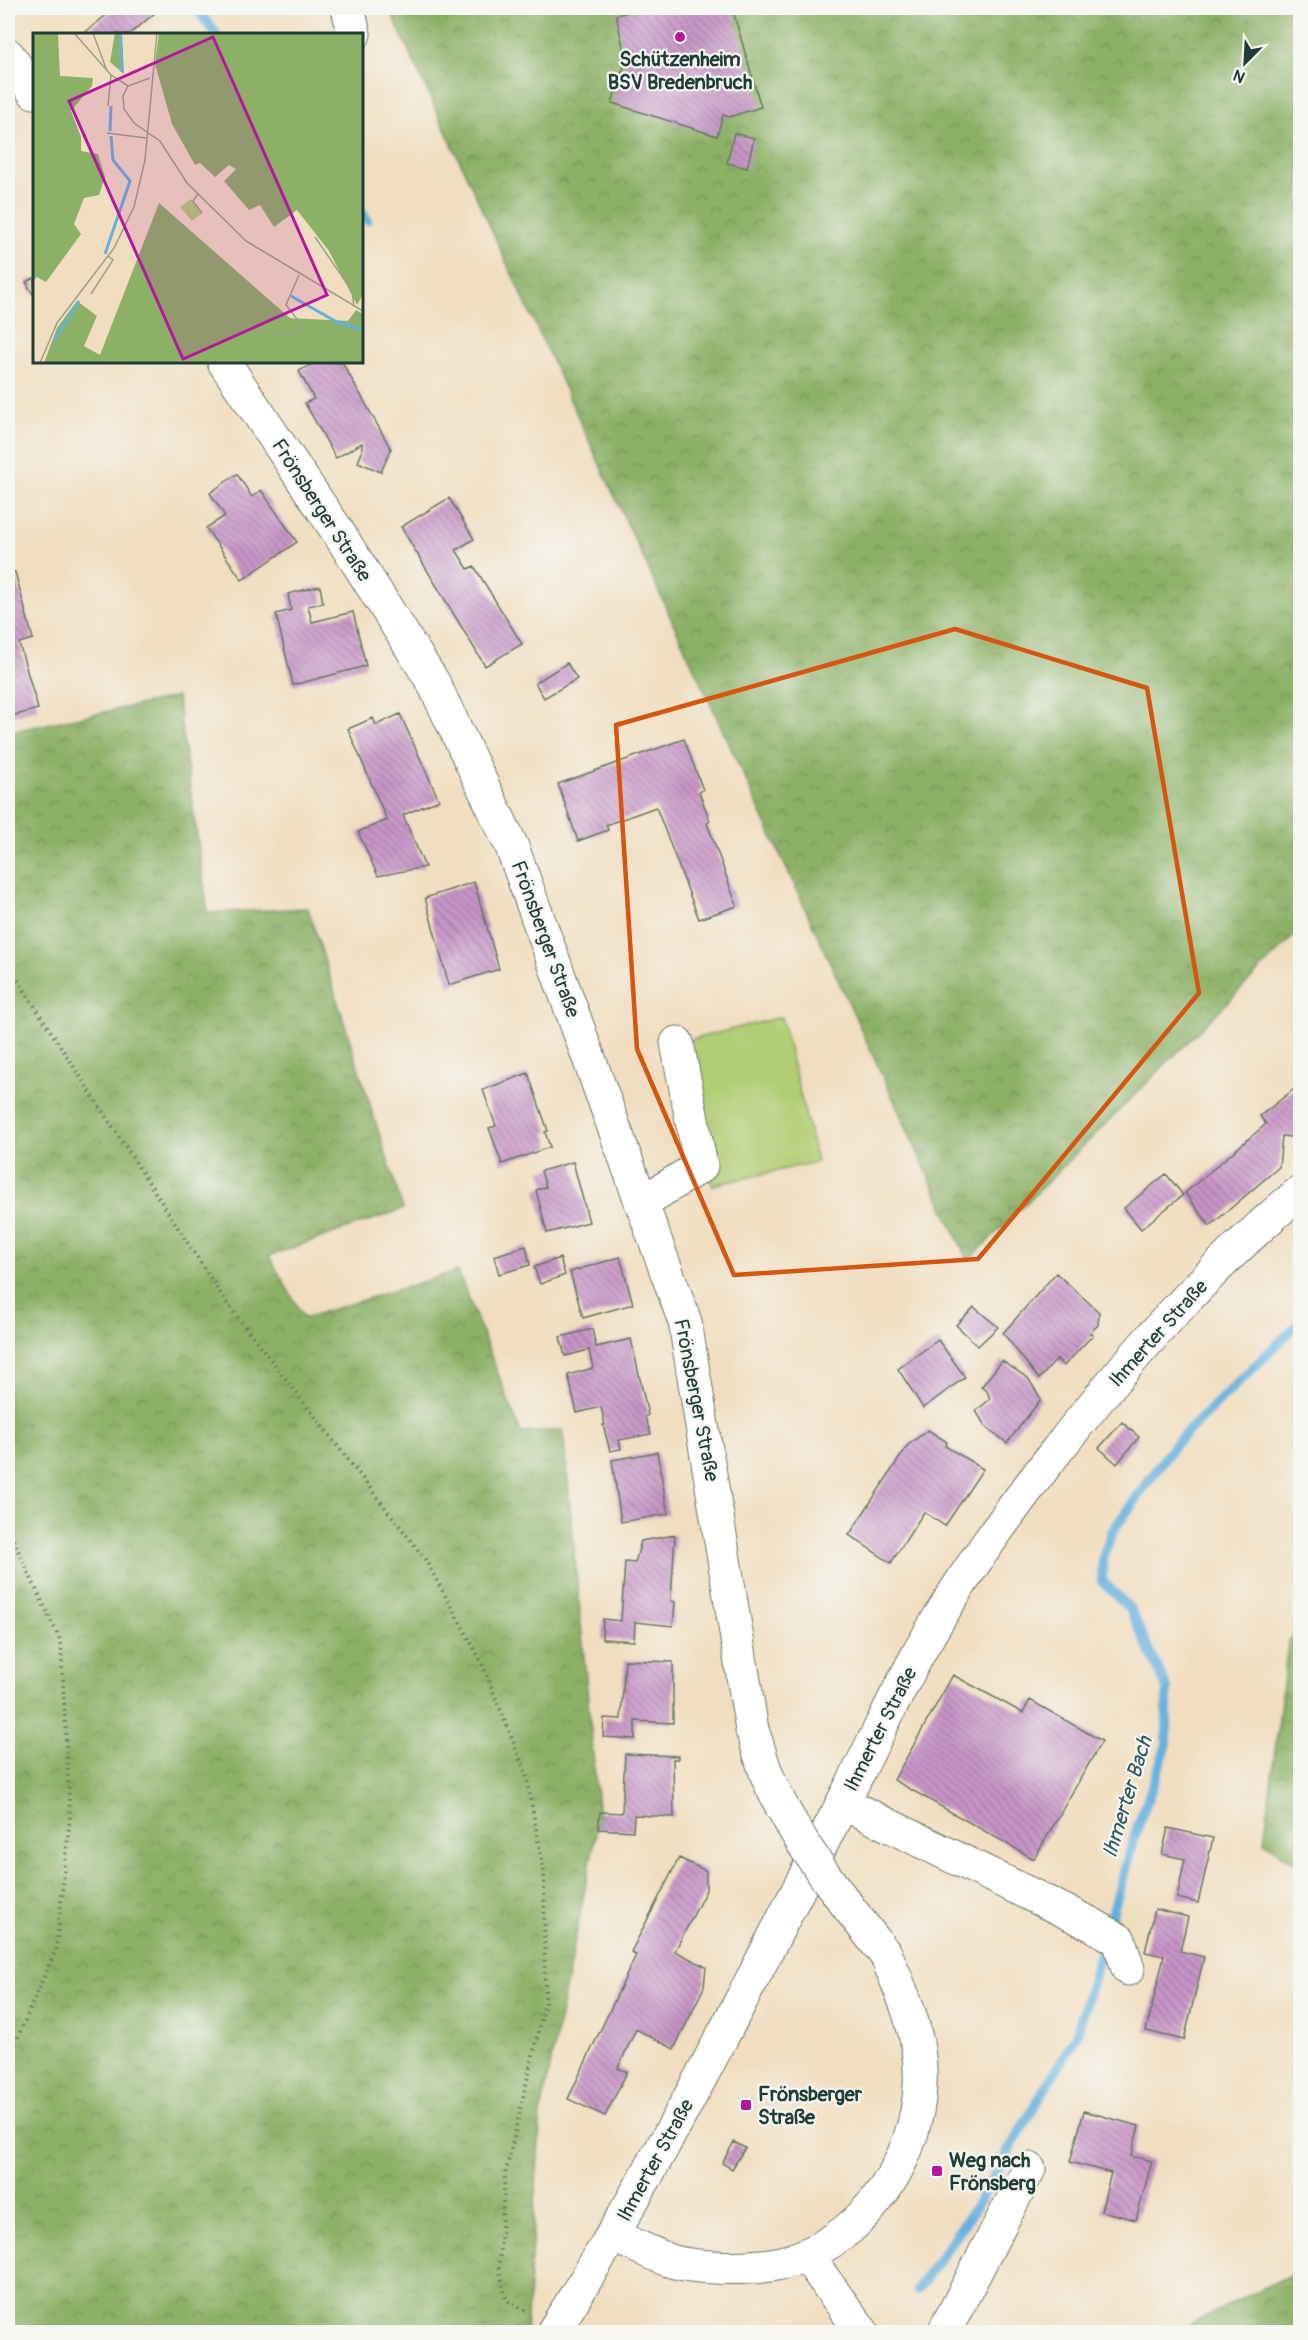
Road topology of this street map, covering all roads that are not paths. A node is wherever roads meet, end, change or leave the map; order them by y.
1 (348, 8) edge
2 (354, 33) edge
3 (8, 55) edge
4 (33, 91) edge
5 (225, 363) edge
6 (677, 1043) dead end
7 (1300, 1192) edge
8 (641, 1203) junction
9 (843, 1803) junction
10 (1113, 1944) dead end
11 (1029, 2169) dead end
12 (614, 2236) junction
13 (807, 2256) junction
14 (553, 2332) edge
15 (862, 2332) edge
16 (944, 2332) edge

1 - 2 street
3 - 4 street
5 - 8 street, Frönsberger Straße
6 - 8 street
7 - 9 street, Ihmerter Straße
8 - 13 street, Frönsberger Straße, bridge
9 - 10 street
9 - 12 street, Ihmerter Straße
11 - 16 street
12 - 13 street, Frönsberger Straße
12 - 14 street, Ihmerter Straße
13 - 15 street

